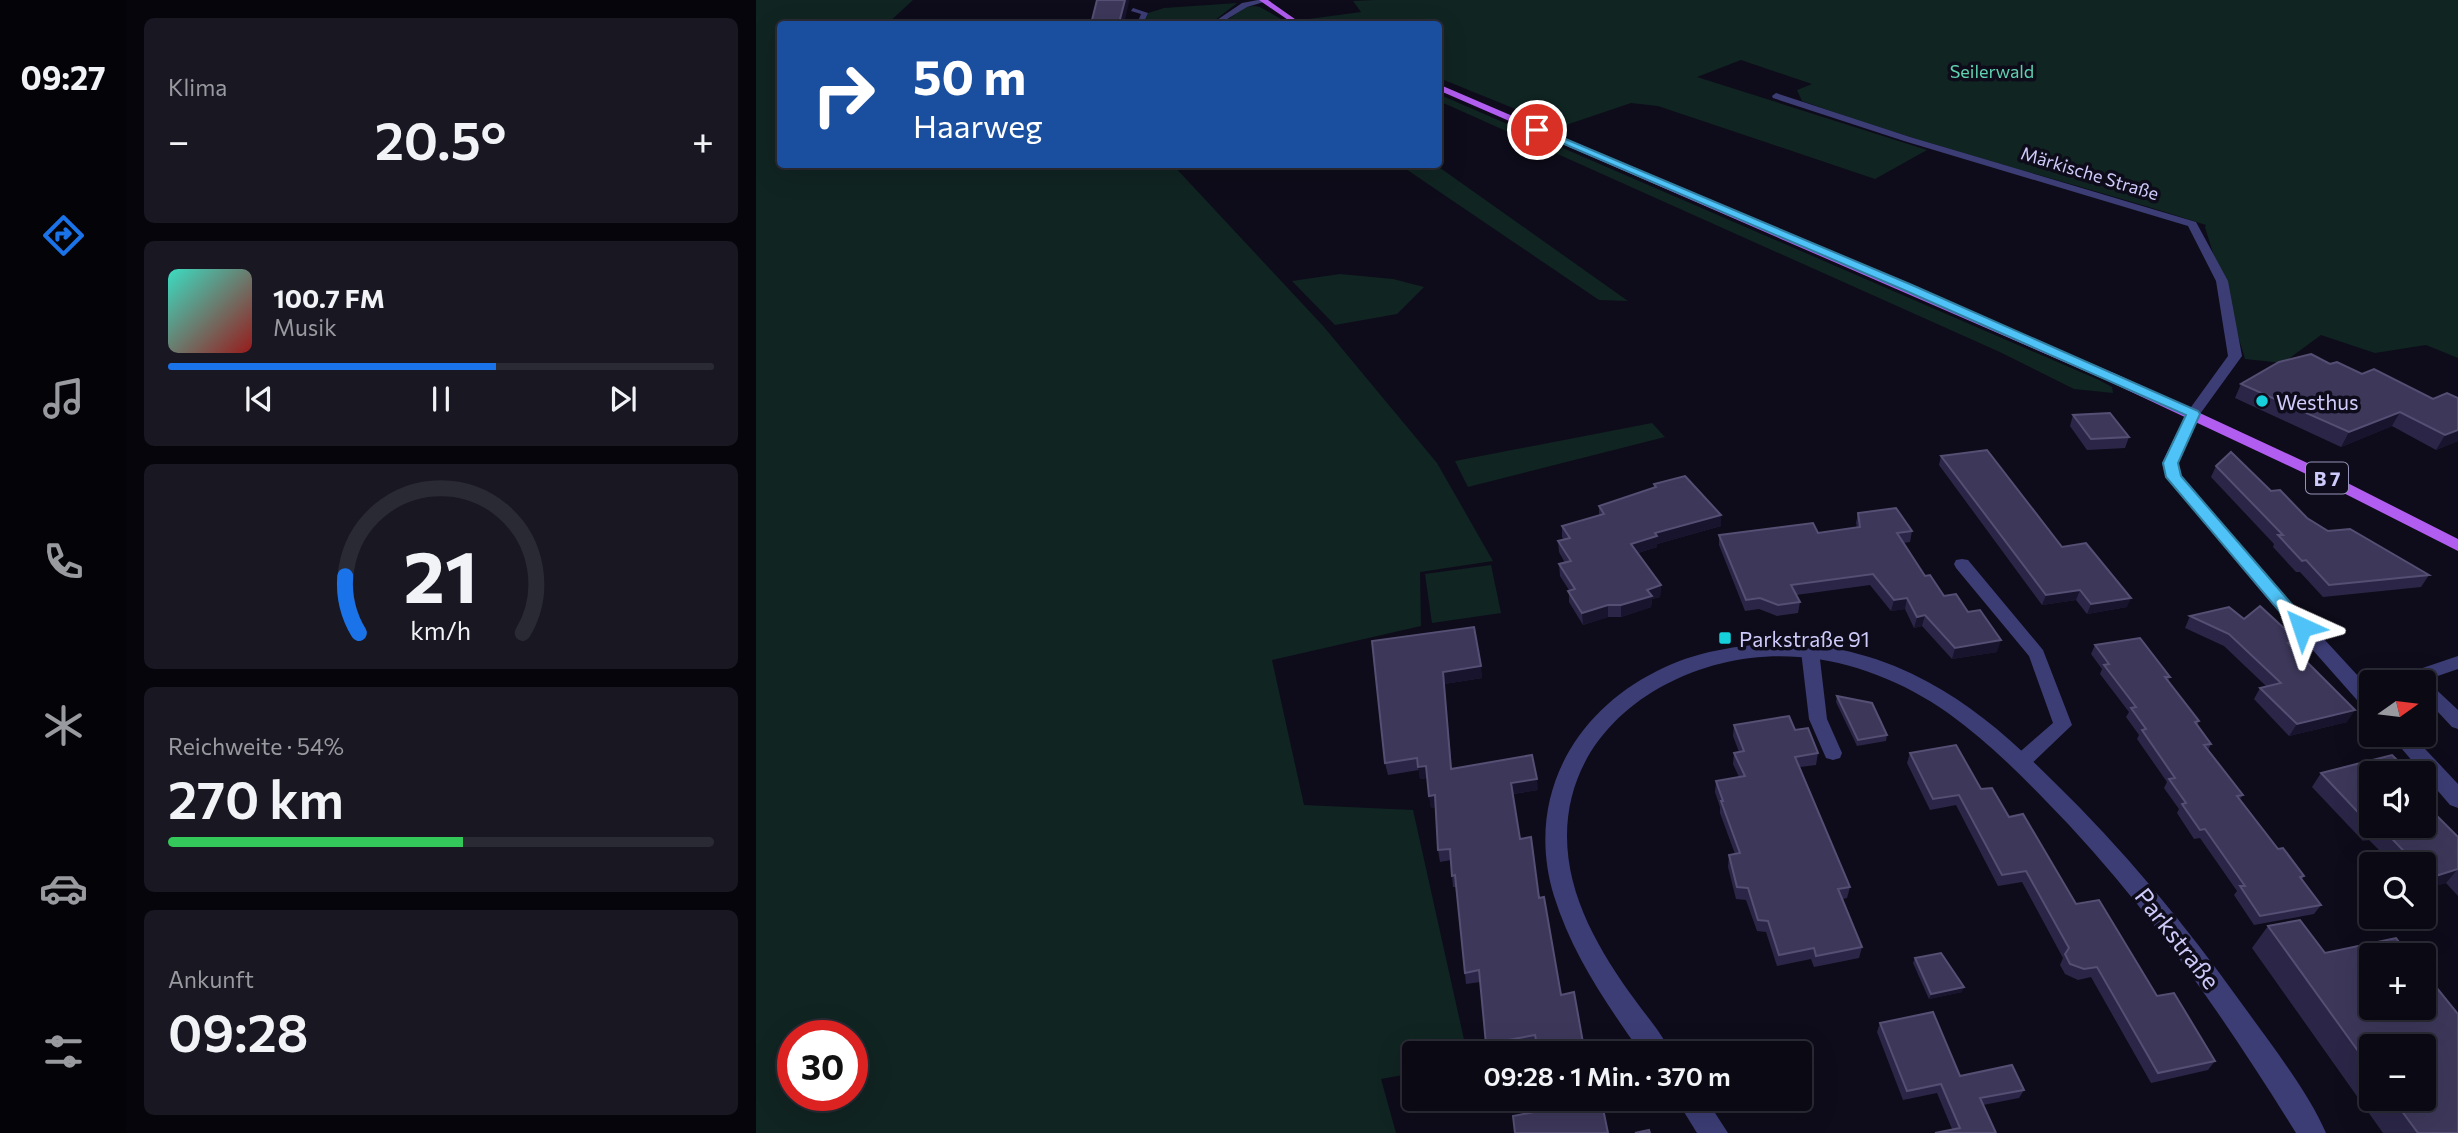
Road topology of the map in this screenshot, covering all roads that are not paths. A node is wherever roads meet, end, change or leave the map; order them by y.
1 (1263, 0) edge
2 (1272, 0) edge
3 (1133, 10) dead end
4 (1141, 21) edge
5 (1220, 21) edge
6 (1294, 21) edge
7 (1442, 89) edge
8 (1776, 96) dead end
9 (2193, 414) junction
10 (2458, 546) edge
11 (1962, 564) dead end
12 (1810, 651) junction
13 (2458, 662) edge
14 (2436, 672) edge
15 (2359, 687) edge
16 (2436, 702) edge
17 (2458, 722) edge
18 (2411, 747) edge
19 (1833, 753) dead end
20 (2021, 762) junction
21 (2458, 799) edge
22 (1649, 1041) edge
23 (1698, 1111) edge
24 (1714, 1133) edge
25 (2312, 1133) edge

1 - 2 lane
1 - 5 street
1 - 6 main road
3 - 4 lane
7 - 9 main road, B 7
8 - 9 street, Märkische Straße
9 - 10 main road, B 7
9 - 15 street, Märkische Straße
11 - 20 lane
12 - 19 lane
12 - 20 street, Parkstraße
12 - 22 street, Parkstraße
13 - 14 lane
16 - 17 lane
18 - 21 street
20 - 25 street, Parkstraße
23 - 24 street

